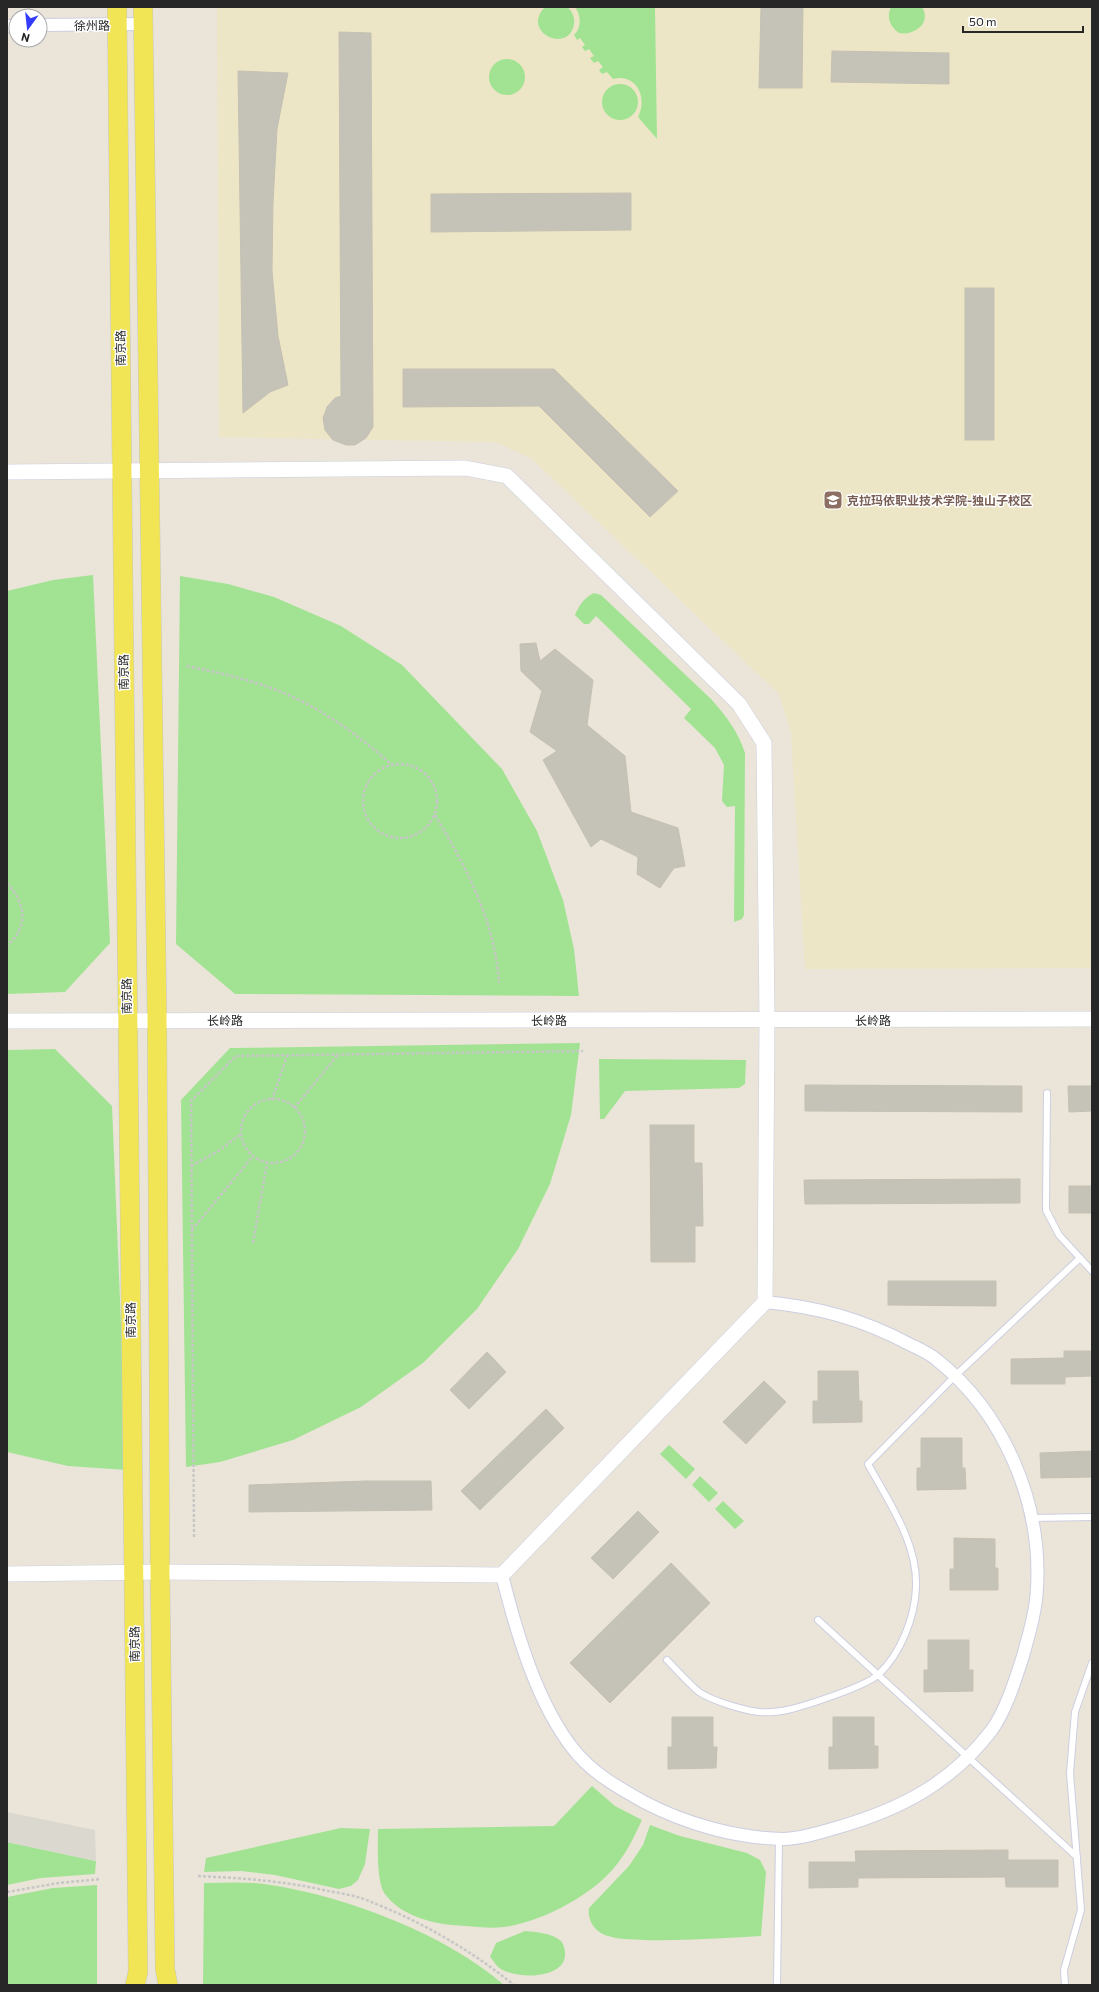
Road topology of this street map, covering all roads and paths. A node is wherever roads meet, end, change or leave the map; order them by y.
1 (117, 16) edge
2 (143, 16) edge
3 (48, 24) edge
4 (121, 470) junction
5 (149, 470) junction
6 (7, 472) edge
7 (187, 666) dead end
8 (392, 765) junction
9 (434, 815) junction
10 (7, 883) edge
11 (7, 946) edge
12 (499, 983) dead end
13 (157, 1020) junction
14 (768, 1020) junction
15 (1092, 1020) edge
16 (127, 1021) junction
17 (7, 1022) edge
18 (583, 1051) dead end
19 (287, 1056) junction
20 (337, 1056) junction
21 (1047, 1094) dead end
22 (272, 1100) junction
23 (294, 1108) junction
24 (241, 1134) junction
25 (253, 1156) junction
26 (268, 1163) junction
27 (191, 1166) junction
28 (192, 1231) junction
29 (253, 1243) dead end
30 (1080, 1258) junction
31 (1092, 1271) edge
32 (765, 1302) junction
33 (955, 1376) junction
34 (1092, 1517) edge
35 (1032, 1518) junction
36 (194, 1537) dead end
37 (133, 1572) junction
38 (160, 1572) junction
39 (7, 1574) edge
40 (502, 1575) junction
41 (818, 1620) dead end
42 (667, 1660) dead end
43 (1092, 1663) edge
44 (878, 1675) junction
45 (968, 1758) junction
46 (779, 1838) junction
47 (1077, 1857) junction
48 (198, 1876) dead end
49 (101, 1879) dead end
50 (7, 1892) edge
51 (135, 1985) edge
52 (168, 1985) edge
53 (514, 1985) edge
54 (777, 1985) edge
55 (1064, 1985) edge

1 - 2 street, 徐州路
1 - 3 street, 徐州路
1 - 4 main road, 南京路
2 - 5 main road
4 - 5 street
4 - 6 street
4 - 16 main road, 南京路
5 - 13 main road
5 - 14 street
7 - 8 path
8 - 9 path
8 - 9 path
9 - 12 path
10 - 11 path
13 - 14 street, 长岭路
13 - 16 street, 长岭路
13 - 38 main road
14 - 15 street, 长岭路
14 - 32 street
16 - 17 street, 长岭路
16 - 37 main road, 南京路
18 - 20 path
19 - 20 path
19 - 22 path
19 - 27 path
20 - 23 path
21 - 30 lane
22 - 23 path
22 - 24 path
23 - 26 path
24 - 25 path
24 - 27 path
25 - 26 path
25 - 28 path
26 - 29 path
27 - 28 path
28 - 36 path
30 - 31 lane
30 - 33 lane
32 - 33 street
32 - 40 street
33 - 35 street
33 - 44 lane
34 - 35 lane
35 - 45 street
37 - 38 street
37 - 39 street
37 - 51 main road, 南京路
38 - 40 street
38 - 52 main road
40 - 46 street
41 - 44 lane
42 - 44 lane
43 - 47 lane
44 - 45 lane
45 - 46 street
45 - 47 lane
46 - 54 lane
47 - 55 lane
48 - 53 path
49 - 50 path

